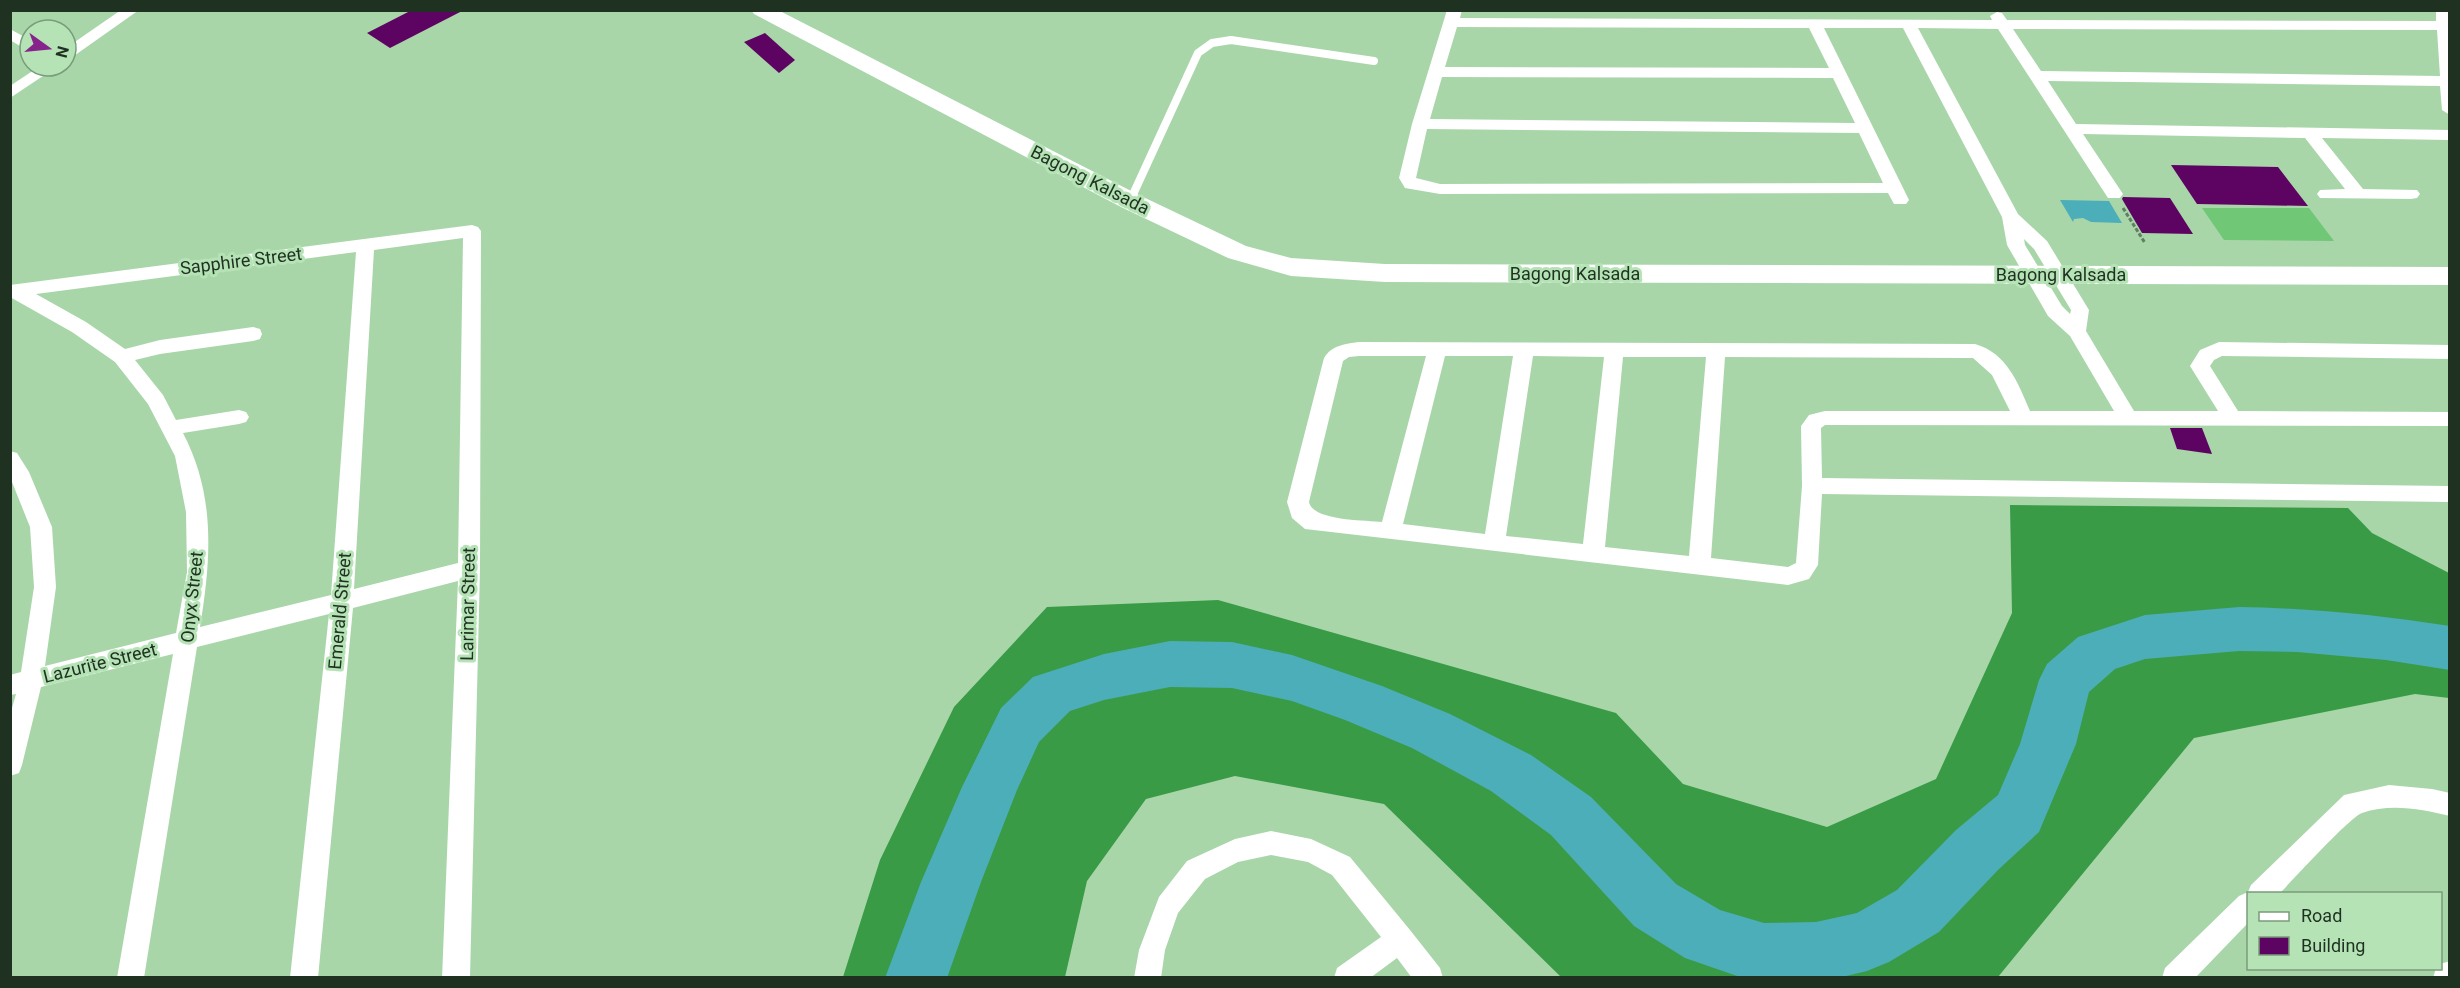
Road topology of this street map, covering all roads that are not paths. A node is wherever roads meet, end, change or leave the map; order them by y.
1 (761, 10) edge
2 (122, 13) edge
3 (1453, 16) edge
4 (1998, 17) edge
5 (2443, 18) edge
6 (1815, 24) junction
7 (1908, 24) junction
8 (78, 46) edge
9 (1374, 61) dead end
10 (1435, 72) junction
11 (1839, 73) junction
12 (2036, 76) junction
13 (32, 78) edge
14 (2447, 81) junction
15 (10, 93) edge
16 (2450, 110) edge
17 (1420, 124) junction
18 (1865, 128) junction
19 (2072, 129) junction
20 (2308, 131) junction
21 (2450, 135) edge
22 (2114, 194) road end
23 (2326, 194) dead end
24 (2358, 194) junction
25 (2411, 194) dead end
26 (1130, 201) junction
27 (2011, 217) junction
28 (472, 231) joint
29 (365, 245) junction
30 (2034, 275) junction
31 (2060, 275) junction
32 (2450, 276) edge
33 (13, 291) edge
34 (2078, 331) junction
35 (253, 334) dead end
36 (1437, 349) junction
37 (1524, 350) junction
38 (1614, 350) junction
39 (1716, 351) junction
40 (2450, 352) edge
41 (122, 357) junction
42 (239, 417) dead end
43 (2128, 417) junction
44 (2232, 417) junction
45 (2024, 419) junction
46 (2450, 419) edge
47 (170, 428) junction
48 (10, 459) edge
49 (1812, 486) junction
50 (2450, 494) edge
51 (1390, 532) junction
52 (1494, 543) junction
53 (1593, 554) junction
54 (1699, 566) junction
55 (469, 569) junction
56 (342, 602) junction
57 (188, 641) junction
58 (21, 683) edge
59 (10, 765) edge
60 (2450, 805) edge
61 (2262, 892) edge
62 (2247, 906) edge
63 (1401, 939) junction
64 (2450, 974) edge
65 (130, 978) edge
66 (304, 978) edge
67 (456, 978) edge
68 (1148, 978) edge
69 (1347, 978) edge
70 (1430, 978) edge
71 (2175, 978) edge
72 (2446, 978) edge

1 - 26 street, Bagong Kalsada
2 - 8 street
3 - 6 street
3 - 10 street
4 - 5 street
4 - 7 street
4 - 12 street
5 - 14 street
6 - 7 street
6 - 11 street
7 - 27 street
9 - 26 lane
10 - 11 street
10 - 17 street
11 - 18 street
12 - 14 street
12 - 19 street
13 - 15 street
14 - 16 street
17 - 18 street
17 - 18 street
19 - 20 street
19 - 22 street
20 - 21 street
20 - 24 street
23 - 24 street
24 - 25 street
26 - 30 street, Bagong Kalsada
27 - 30 street
27 - 31 street
28 - 29 street, Sapphire Street
28 - 55 street, Larimar Street
29 - 33 street, Sapphire Street
29 - 56 street, Emerald Street
30 - 31 street, Bagong Kalsada
30 - 34 street
31 - 32 street, Bagong Kalsada
31 - 34 street
33 - 41 street, Onyx Street
34 - 43 street
35 - 41 street
36 - 37 street
36 - 51 street
36 - 51 street
37 - 38 street
37 - 52 street
38 - 39 street
38 - 53 street
39 - 45 street
39 - 54 street
40 - 44 street
41 - 47 street, Onyx Street
42 - 47 street
43 - 44 street
43 - 45 street
44 - 46 street
45 - 49 street
47 - 57 street, Onyx Street
48 - 58 street
49 - 50 street
49 - 54 street
51 - 52 street
52 - 53 street
53 - 54 street
55 - 56 street, Lazurite Street
55 - 67 street, Larimar Street
56 - 57 street, Lazurite Street
56 - 66 street, Emerald Street
57 - 58 street, Lazurite Street
57 - 65 street, Onyx Street
58 - 59 street
60 - 61 street
62 - 71 street
63 - 68 street
63 - 69 street
63 - 70 street
64 - 72 street

